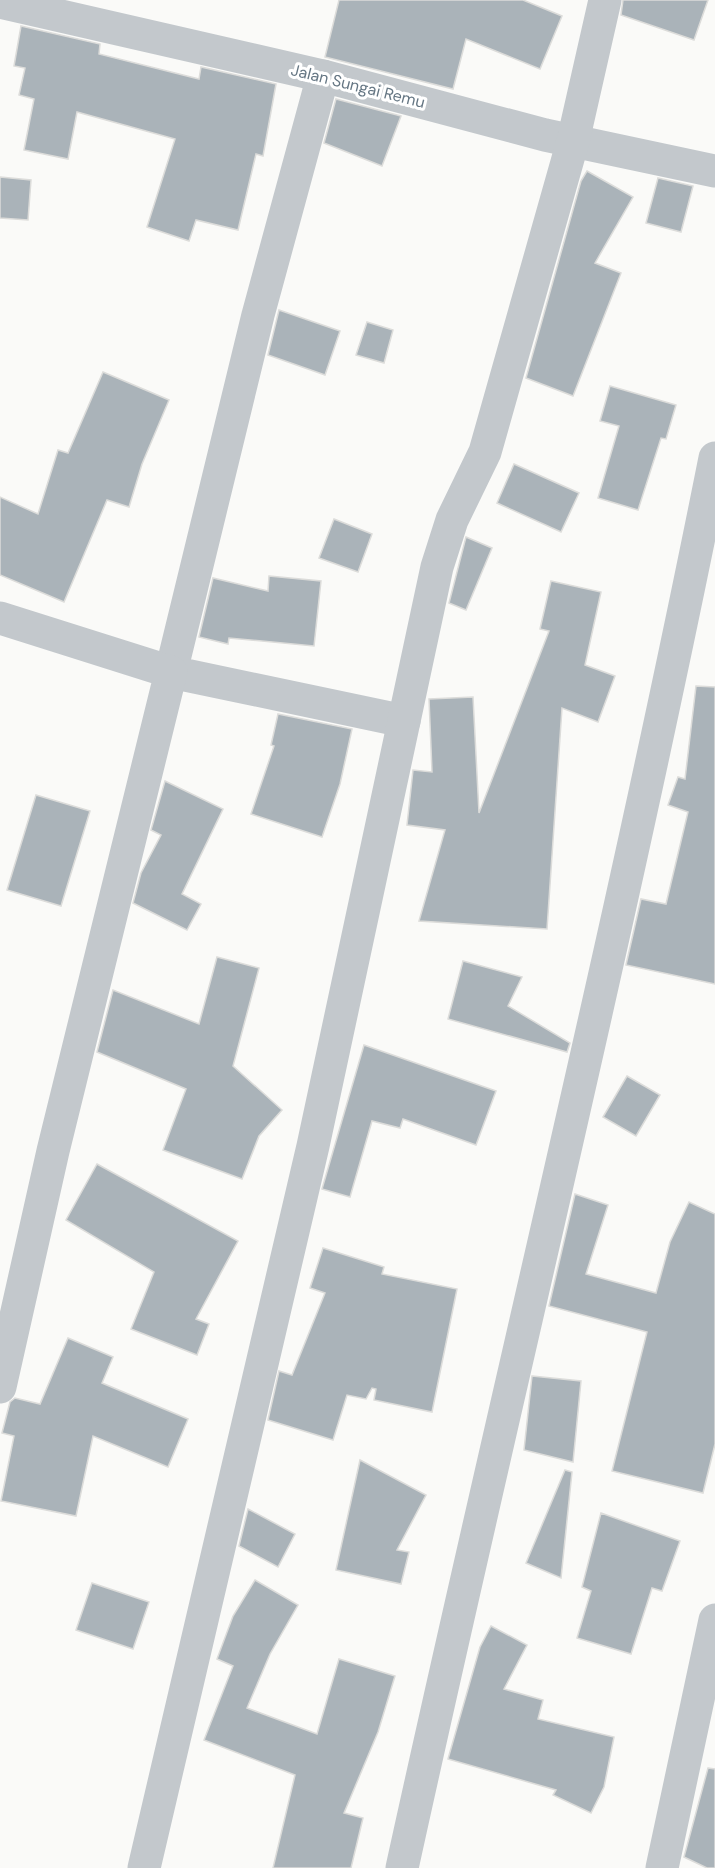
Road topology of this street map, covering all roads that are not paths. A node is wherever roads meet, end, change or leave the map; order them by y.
1 (605, 0) edge
2 (0, 2) edge
3 (323, 76) junction
4 (573, 141) junction
5 (715, 171) edge
6 (715, 458) edge
7 (0, 618) edge
8 (171, 672) junction
9 (404, 721) junction
10 (0, 1388) edge
11 (715, 1620) edge
12 (144, 1868) edge
13 (402, 1868) edge
14 (662, 1868) edge

1 - 4 street
2 - 3 street, Jalan Sungai Remu
3 - 4 street, Jalan Sungai Remu
3 - 8 street
4 - 5 street, Jalan Sungai Remu
4 - 9 street
6 - 13 street
7 - 8 street
8 - 9 street
8 - 10 street
9 - 12 street
11 - 14 street

